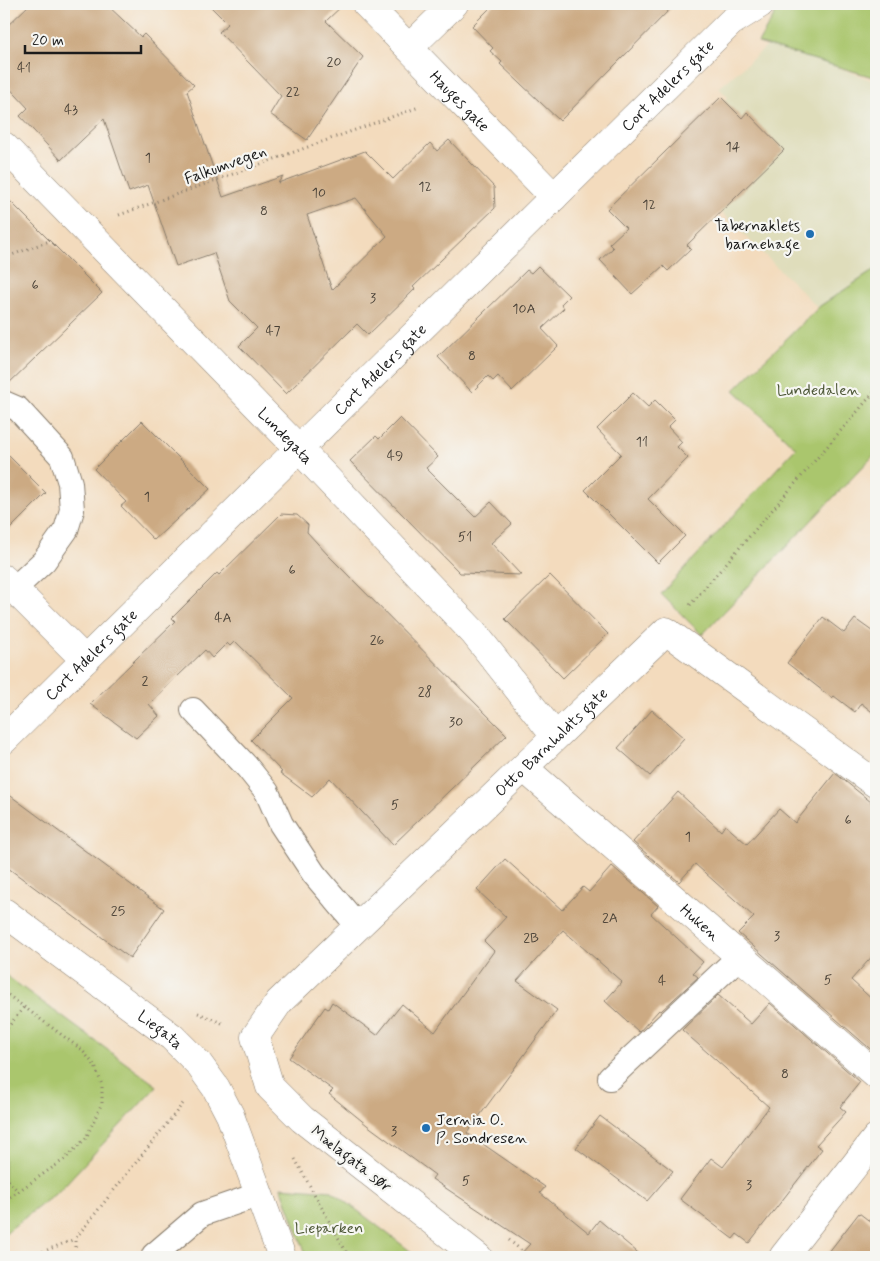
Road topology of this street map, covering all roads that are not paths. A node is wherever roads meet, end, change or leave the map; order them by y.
1 (366, 4) edge
2 (454, 4) edge
3 (760, 4) edge
4 (409, 48) junction
5 (4, 146) edge
6 (554, 197) junction
7 (4, 403) edge
8 (299, 449) junction
9 (9, 584) edge
10 (85, 660) junction
11 (193, 710) dead end
12 (555, 736) junction
13 (4, 740) edge
14 (524, 768) junction
15 (876, 784) edge
16 (4, 912) edge
17 (358, 926) junction
18 (740, 956) junction
19 (243, 1032) joint
20 (876, 1075) edge
21 (610, 1078) dead end
22 (876, 1138) edge
23 (260, 1194) junction
24 (154, 1255) dead end
25 (282, 1257) edge
26 (478, 1257) edge
27 (783, 1257) edge

1 - 4 street, Hauges gate
2 - 4 street
3 - 6 street, Cort Adelers gate
4 - 6 street, Hauges gate
5 - 8 street, Lundegata
6 - 8 street, Cort Adelers gate
7 - 9 lane
8 - 10 street, Cort Adelers gate
8 - 12 street, Lundegata
9 - 10 street
10 - 13 street, Cort Adelers gate
11 - 17 lane
12 - 14 street, Otto Barnholdts gate
12 - 15 street, Otto Barnholdts gate
14 - 17 street, Otto Barnholdts gate
14 - 18 street, Huken
16 - 23 street, Liegata
17 - 19 street, Otto Barnholdts gate
18 - 20 street, Huken
18 - 21 lane
19 - 26 street, Mælagata sør
22 - 27 street
23 - 24 lane
23 - 25 street, Liegata

